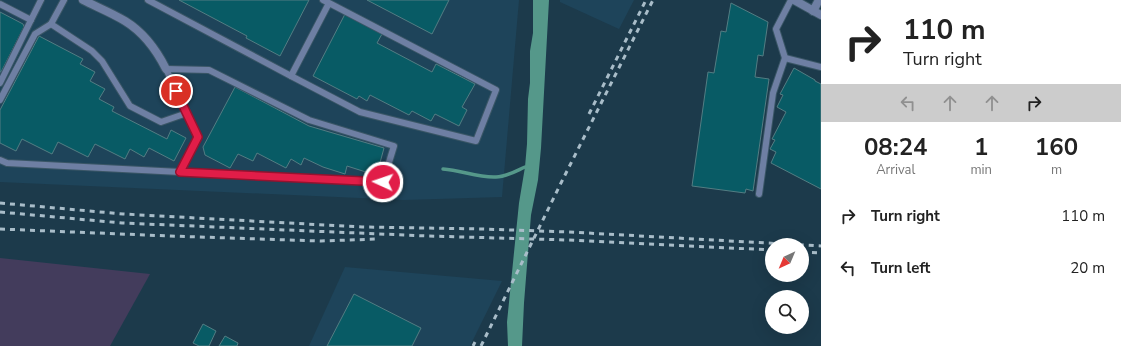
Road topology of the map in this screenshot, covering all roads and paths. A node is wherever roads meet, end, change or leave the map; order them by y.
1 (42, 0) edge
2 (64, 0) edge
3 (83, 0) edge
4 (148, 0) edge
5 (790, 0) edge
6 (794, 0) edge
7 (819, 0) edge
8 (326, 2) edge
9 (0, 4) edge
10 (817, 13) edge
11 (31, 20) junction
12 (51, 24) junction
13 (785, 58) junction
14 (821, 66) edge
15 (166, 69) junction
16 (291, 76) junction
17 (0, 83) edge
18 (0, 100) edge
19 (187, 113) junction
20 (0, 160) edge
21 (180, 172) junction
22 (760, 194) dead end

1 - 11 lane
2 - 12 lane
3 - 15 street
4 - 16 lane
5 - 13 lane
6 - 10 street
7 - 10 street
8 - 16 lane
8 - 16 lane
9 - 11 lane
11 - 17 lane
12 - 18 lane
12 - 19 lane
13 - 14 lane
13 - 22 lane
15 - 19 lane
15 - 21 lane
19 - 21 lane
20 - 21 lane

